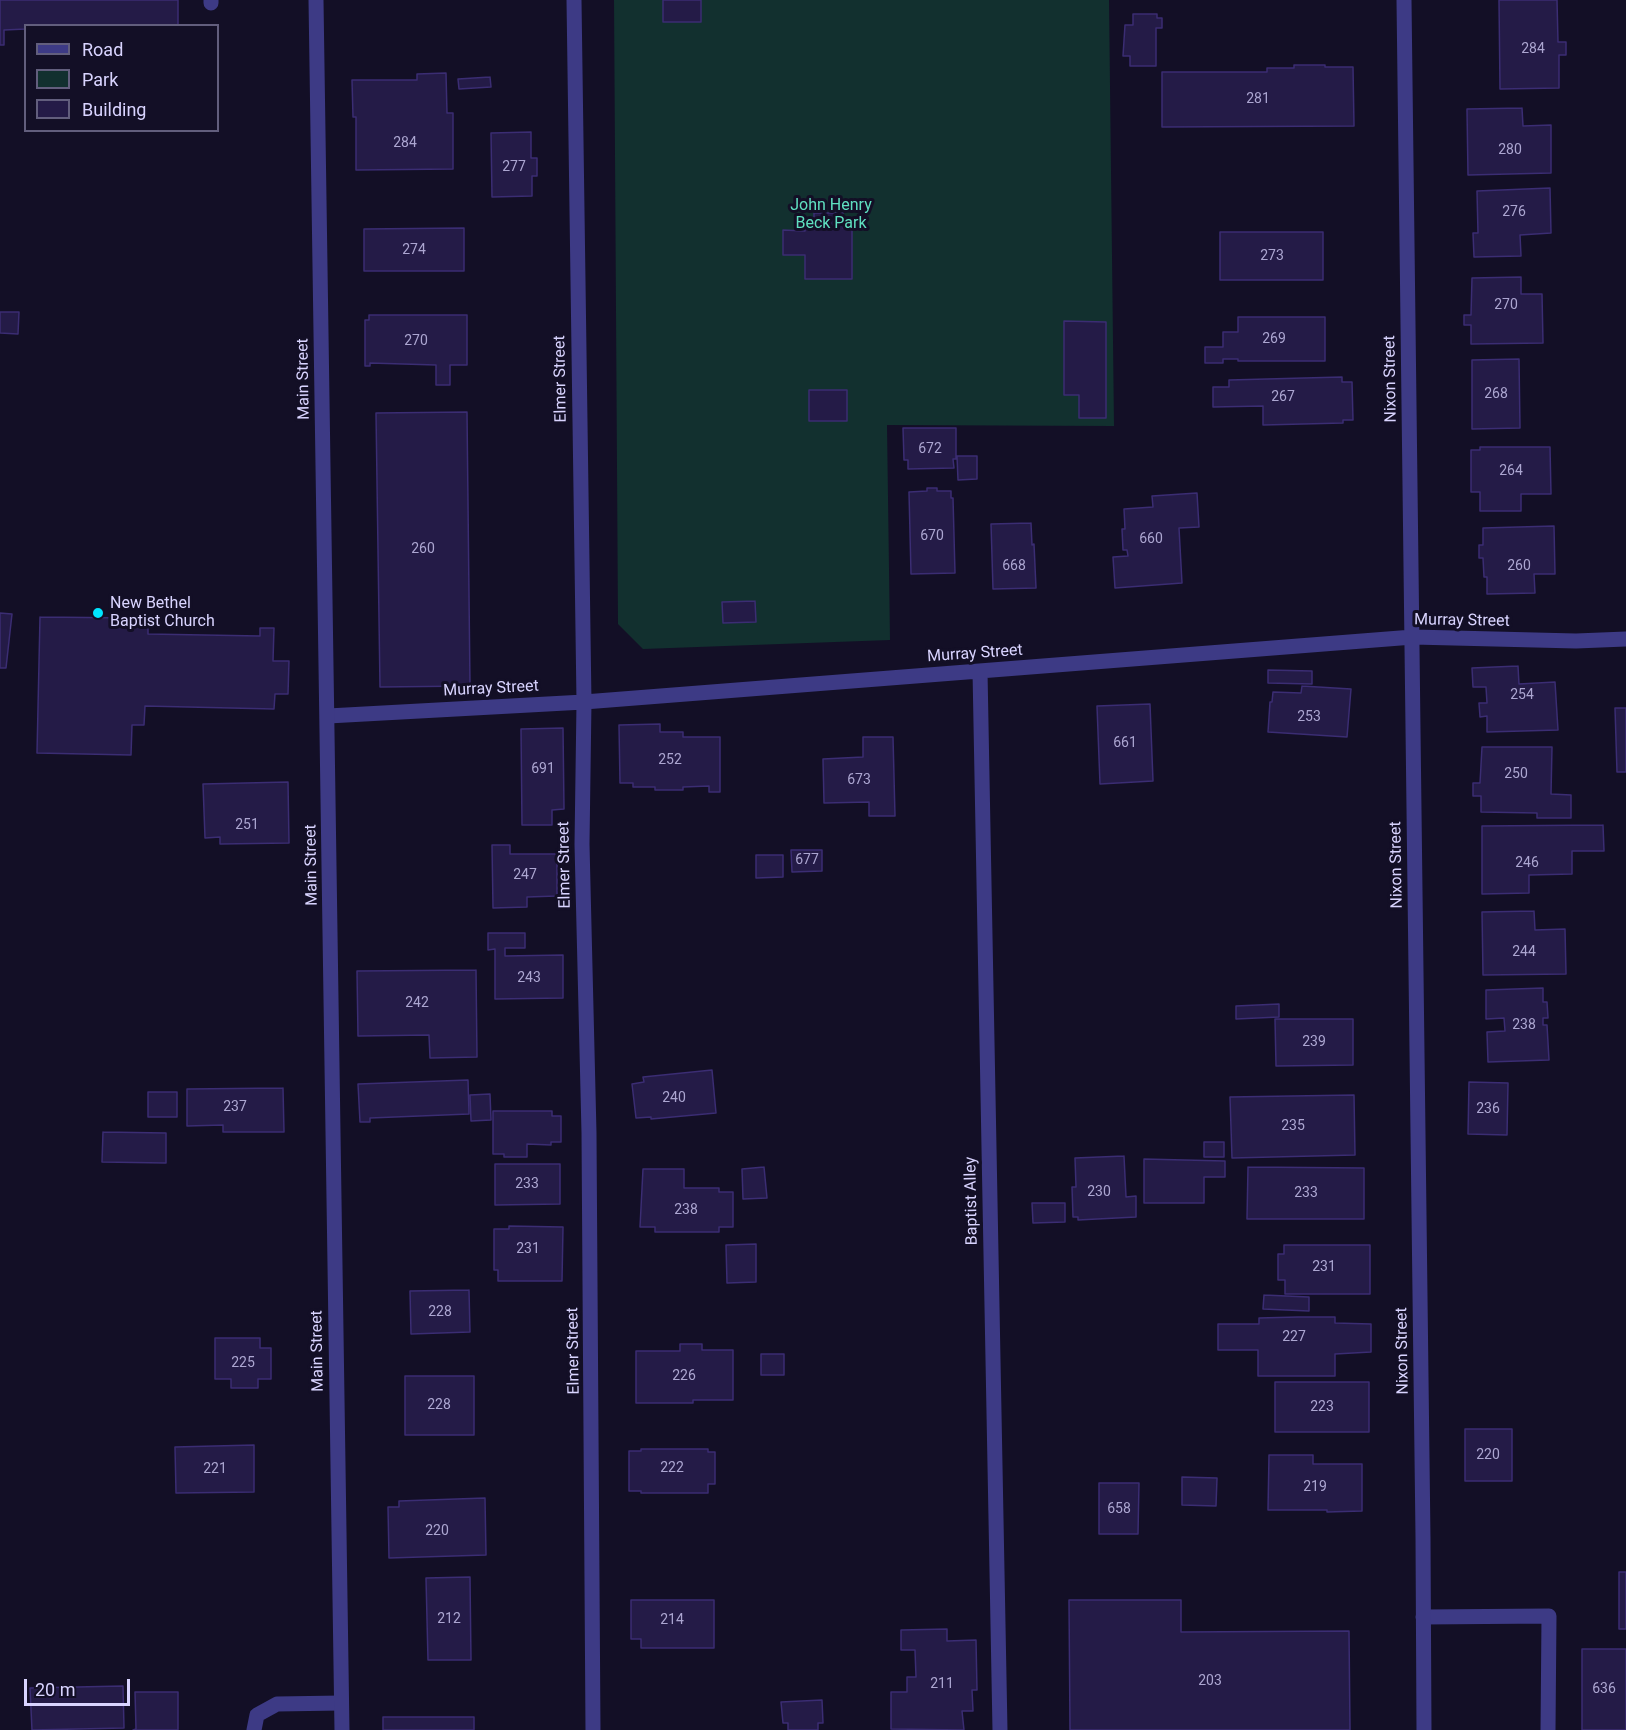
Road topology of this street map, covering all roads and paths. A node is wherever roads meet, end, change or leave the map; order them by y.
1 (316, 0) edge
2 (574, 0) edge
3 (1404, 0) edge
4 (1413, 637) junction
5 (1626, 639) edge
6 (980, 671) junction
7 (584, 702) junction
8 (328, 716) junction
9 (1423, 1617) junction
10 (341, 1703) junction
11 (254, 1730) edge
12 (342, 1730) edge
13 (593, 1730) edge
14 (1000, 1730) edge
15 (1424, 1730) edge
16 (1548, 1730) edge

1 - 8 street, Main Street
2 - 7 street, Elmer Street
3 - 4 street, Nixon Street
4 - 5 street, Murray Street
4 - 6 street, Murray Street
4 - 9 street, Nixon Street
6 - 7 street, Murray Street
6 - 14 street, Baptist Alley
7 - 8 street, Murray Street
7 - 13 street, Elmer Street
8 - 10 street, Main Street
9 - 15 street, Nixon Street
9 - 16 street
10 - 11 street
10 - 12 street, Main Street

